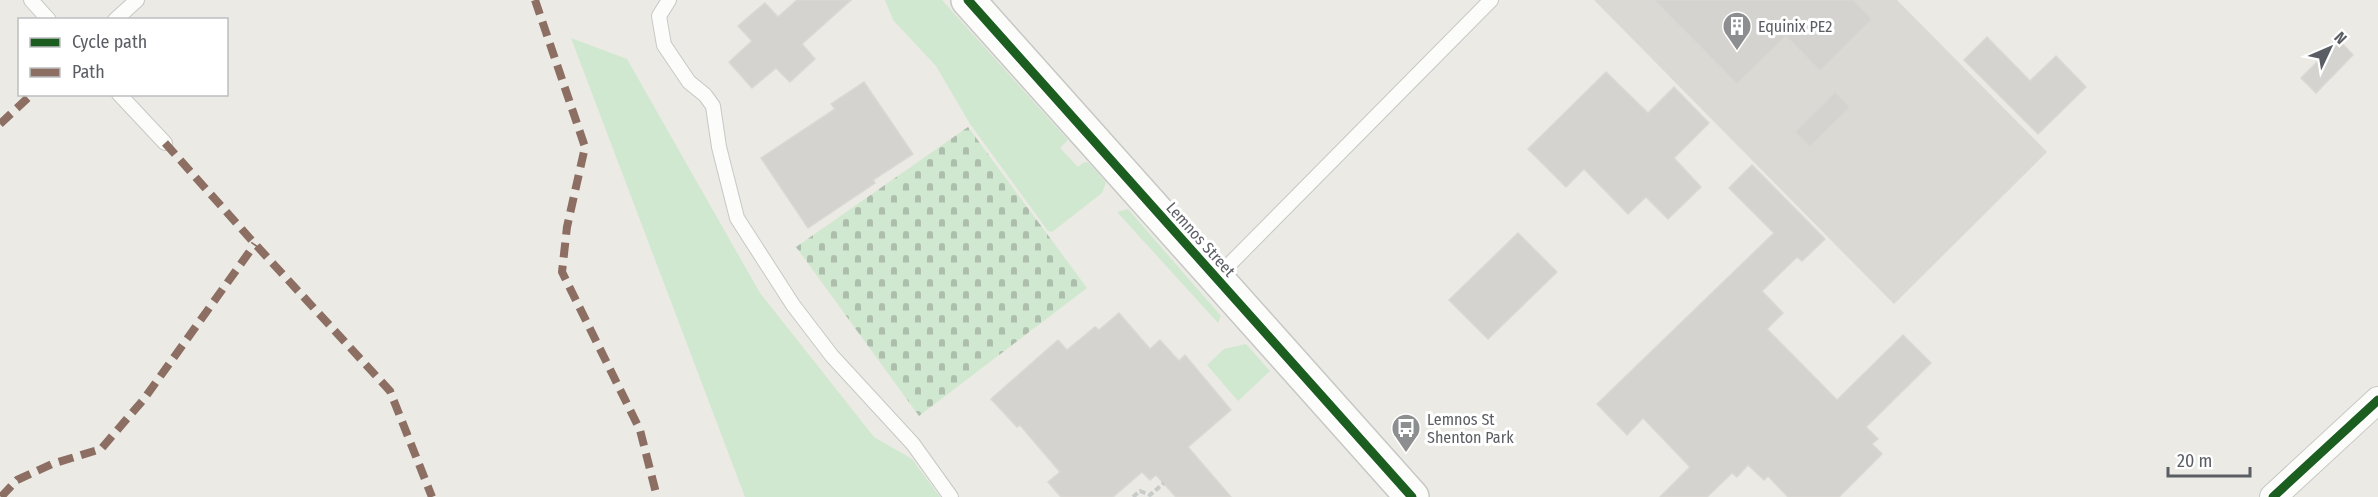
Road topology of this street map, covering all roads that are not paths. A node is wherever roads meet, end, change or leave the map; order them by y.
1 (31, 0) edge
2 (137, 0) edge
3 (669, 0) edge
4 (968, 0) edge
5 (1491, 0) edge
6 (47, 18) edge
7 (117, 18) edge
8 (122, 96) edge
9 (165, 143) dead end
10 (1216, 278) junction
11 (2378, 400) edge
12 (951, 497) edge
13 (1412, 497) edge
14 (2273, 497) edge

1 - 6 lane
2 - 7 lane
3 - 12 lane
4 - 10 street, Lemnos Street
5 - 10 lane
8 - 9 lane
10 - 13 street, Lemnos Street
11 - 14 street

